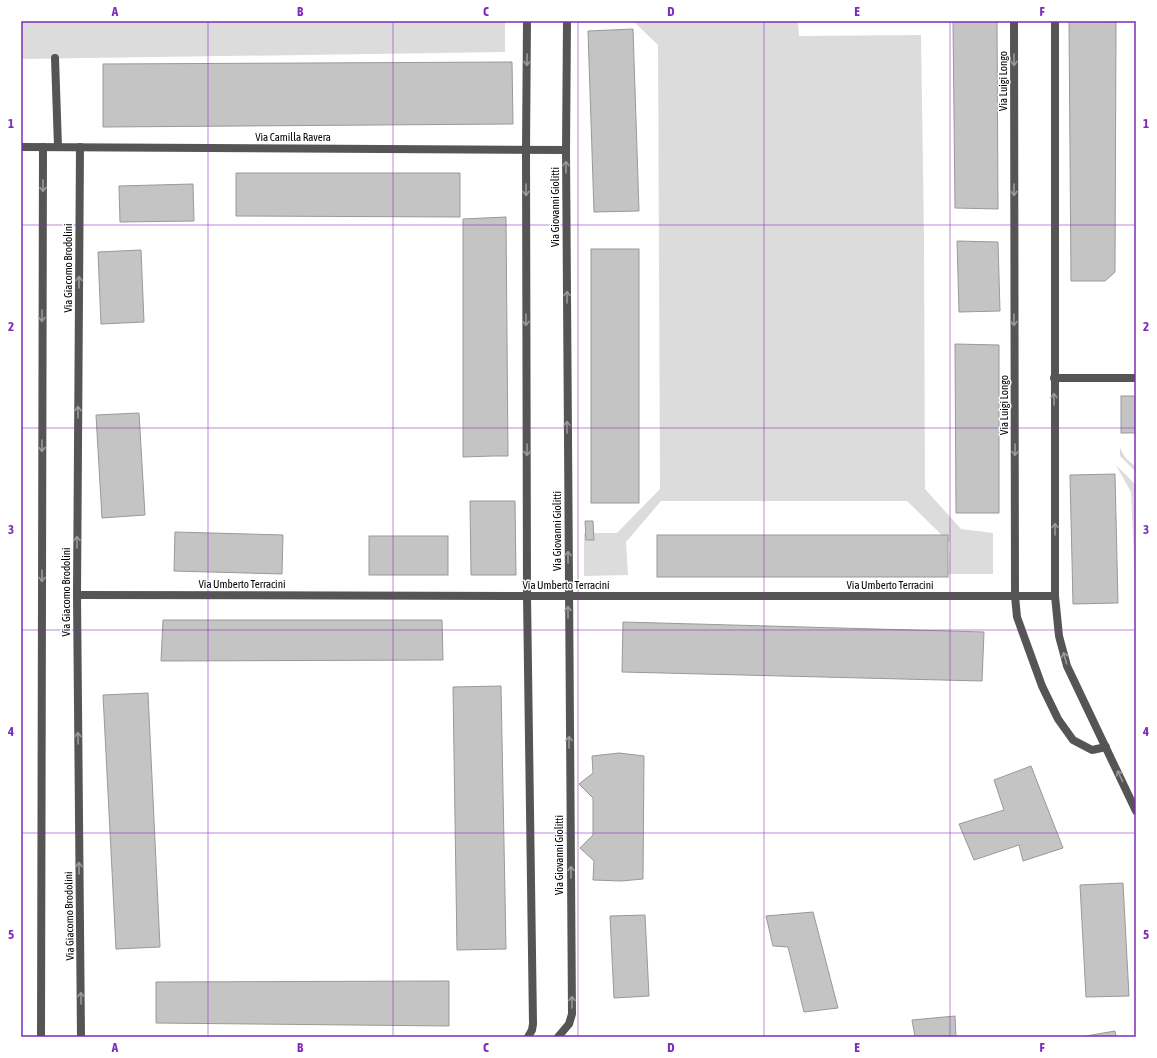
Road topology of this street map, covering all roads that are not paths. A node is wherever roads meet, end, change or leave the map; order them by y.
1 (527, 21) edge
2 (567, 21) edge
3 (1014, 21) edge
4 (1055, 21) edge
5 (55, 58) dead end
6 (21, 147) edge
7 (43, 147) junction
8 (58, 147) junction
9 (80, 147) junction
10 (526, 149) junction
11 (566, 150) junction
12 (1054, 378) junction
13 (1136, 378) edge
14 (77, 595) junction
15 (527, 596) junction
16 (568, 596) junction
17 (1015, 596) junction
18 (1055, 596) junction
19 (1106, 748) junction
20 (1136, 811) edge
21 (41, 1037) edge
22 (81, 1037) edge
23 (528, 1037) edge
24 (558, 1037) edge

1 -> 10 street
2 - 11 street, Via Giovanni Giolitti
3 -> 17 street, Via Luigi Longo
4 - 12 street
5 - 8 street
6 - 7 street, Via Camilla Ravera
7 - 8 street, Via Camilla Ravera
7 -> 21 street
8 - 9 street, Via Camilla Ravera
9 - 10 street, Via Camilla Ravera
14 -> 9 street, Via Giacomo Brodolini
10 - 11 street, Via Camilla Ravera
10 -> 15 street
16 -> 11 street, Via Giovanni Giolitti
12 - 13 street
18 -> 12 street
14 - 15 street, Via Umberto Terracini
22 -> 14 street, Via Giacomo Brodolini
15 - 16 street, Via Umberto Terracini
15 - 23 street
16 - 17 street, Via Umberto Terracini
24 -> 16 street, Via Giovanni Giolitti
17 - 18 street, Via Umberto Terracini
17 - 19 street, Via Luigi Longo
19 -> 18 street
20 -> 19 street

